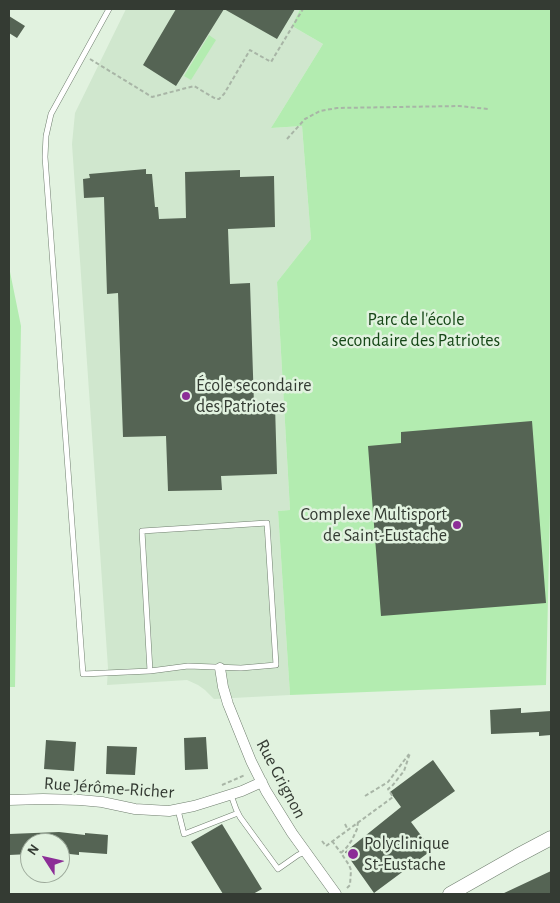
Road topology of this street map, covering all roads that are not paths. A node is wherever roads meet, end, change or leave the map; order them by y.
1 (109, 9) edge
2 (220, 668) junction
3 (150, 670) junction
4 (262, 782) junction
5 (231, 794) junction
6 (9, 800) edge
7 (178, 810) junction
8 (238, 813) junction
9 (551, 838) edge
10 (305, 852) junction
11 (336, 894) edge
12 (450, 894) edge

1 - 3 lane
2 - 3 lane
2 - 3 lane
2 - 4 street, Rue Grignon
4 - 5 street, Rue Jérôme-Richer
4 - 10 street, Rue Grignon
5 - 7 street, Rue Jérôme-Richer
5 - 8 lane
6 - 7 street, Rue Jérôme-Richer
7 - 8 lane
8 - 10 lane
9 - 12 street
10 - 11 street, Rue Grignon

